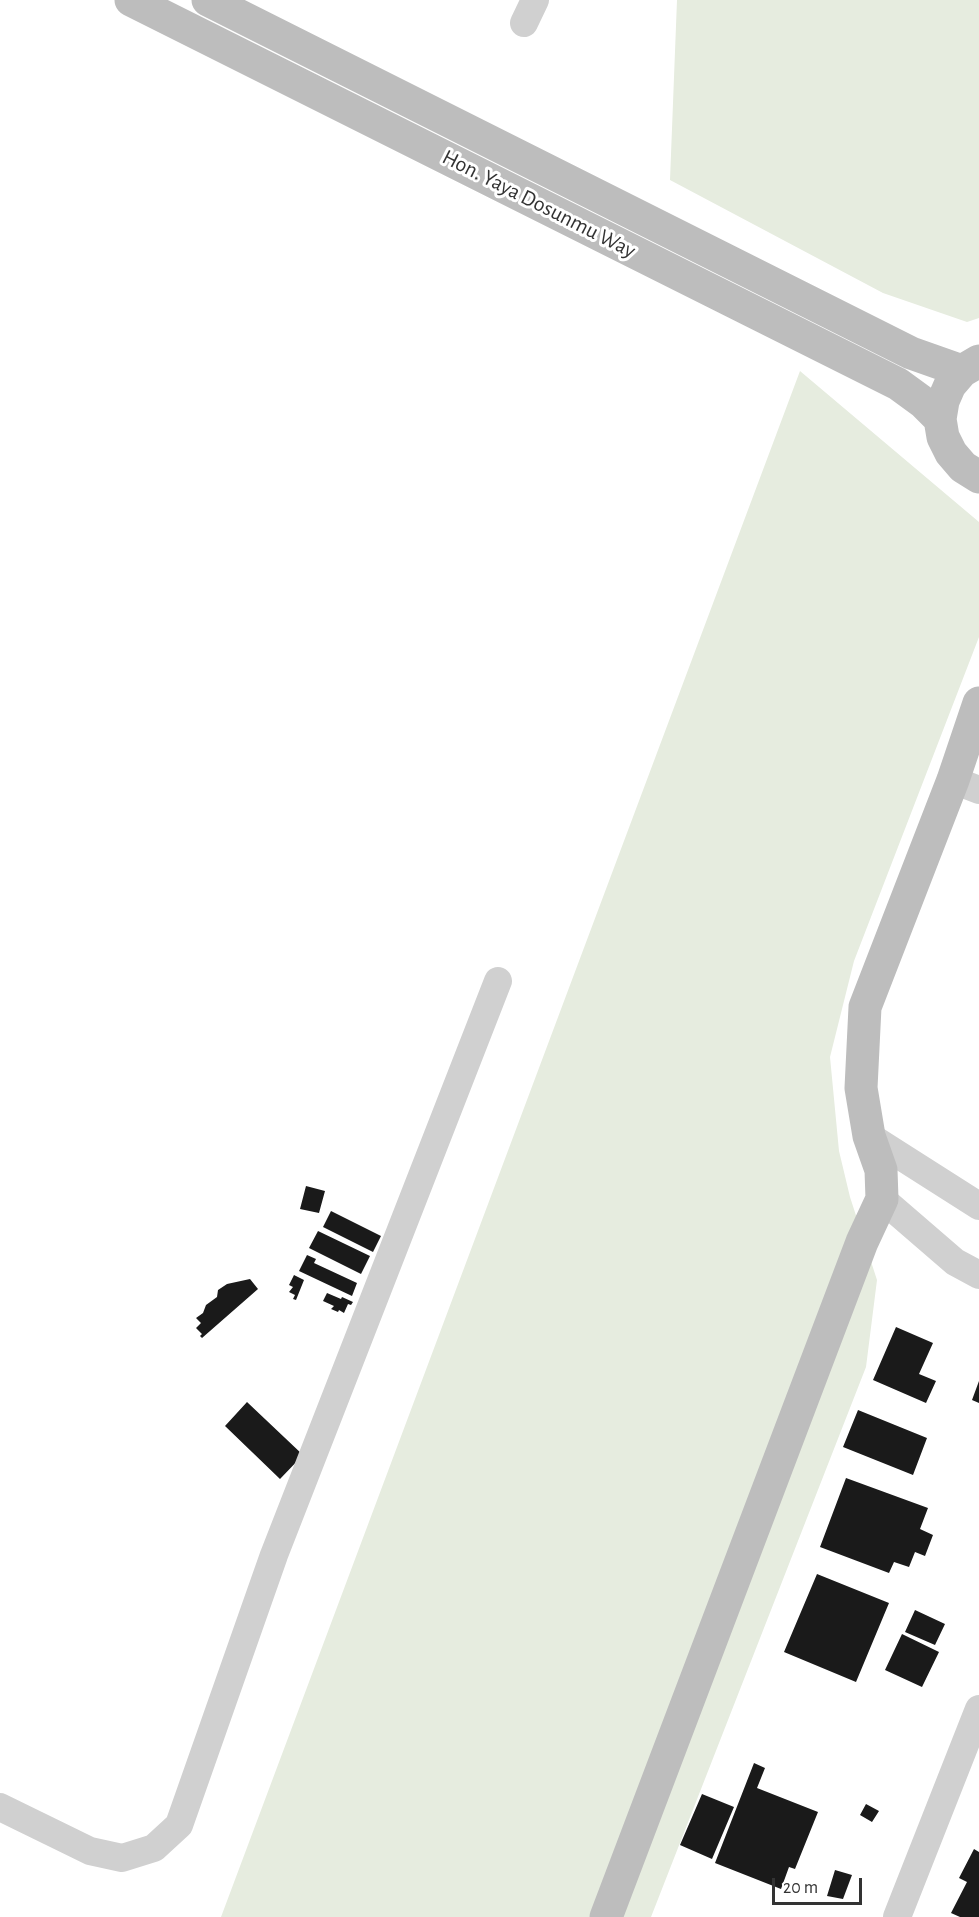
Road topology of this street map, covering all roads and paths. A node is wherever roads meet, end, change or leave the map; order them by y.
1 (131, 0) edge
2 (208, 0) edge
3 (970, 366) edge
4 (940, 419) junction
5 (979, 477) edge
6 (979, 703) edge
7 (966, 785) edge
8 (498, 981) dead end
9 (869, 1136) junction
10 (882, 1199) junction
11 (979, 1206) edge
12 (979, 1275) edge
13 (979, 1709) edge
14 (0, 1807) edge
15 (606, 1917) edge
16 (897, 1917) edge

1 - 4 main road, Hon. Yaya Dosunmu Way
2 - 3 main road, Hon. Yaya Dosunmu Way
3 - 4 main road
4 - 5 main road
6 - 7 main road
7 - 9 main road
8 - 14 street
9 - 10 main road
9 - 11 street
10 - 12 street
10 - 15 main road
13 - 16 street

